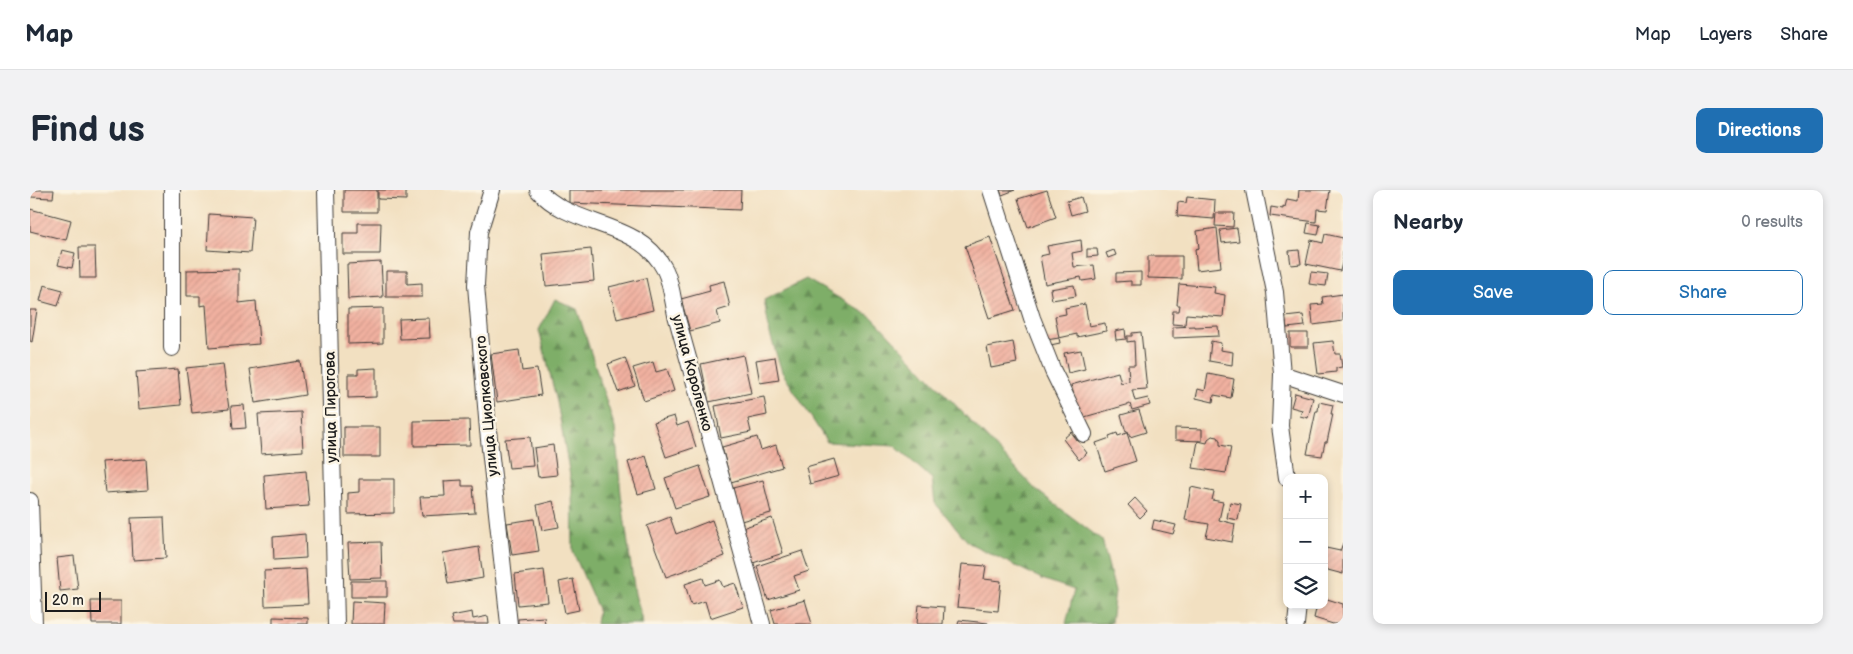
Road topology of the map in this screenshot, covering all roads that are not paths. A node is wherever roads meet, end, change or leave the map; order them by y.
1 (172, 190) edge
2 (326, 190) edge
3 (492, 190) edge
4 (538, 190) edge
5 (991, 190) edge
6 (1254, 190) edge
7 (172, 348) dead end
8 (1282, 374) junction
9 (1343, 394) edge
10 (1084, 434) dead end
11 (1286, 474) edge
12 (30, 500) edge
13 (1298, 609) edge
14 (34, 624) edge
15 (336, 624) edge
16 (509, 624) edge
17 (762, 624) edge
18 (1296, 624) edge

1 - 7 street
2 - 15 street, улица Пирогова
3 - 16 street, улица Циолковского
4 - 17 street, улица Короленко
5 - 10 street
6 - 8 street
8 - 9 street
8 - 11 street
12 - 14 street
13 - 18 street

